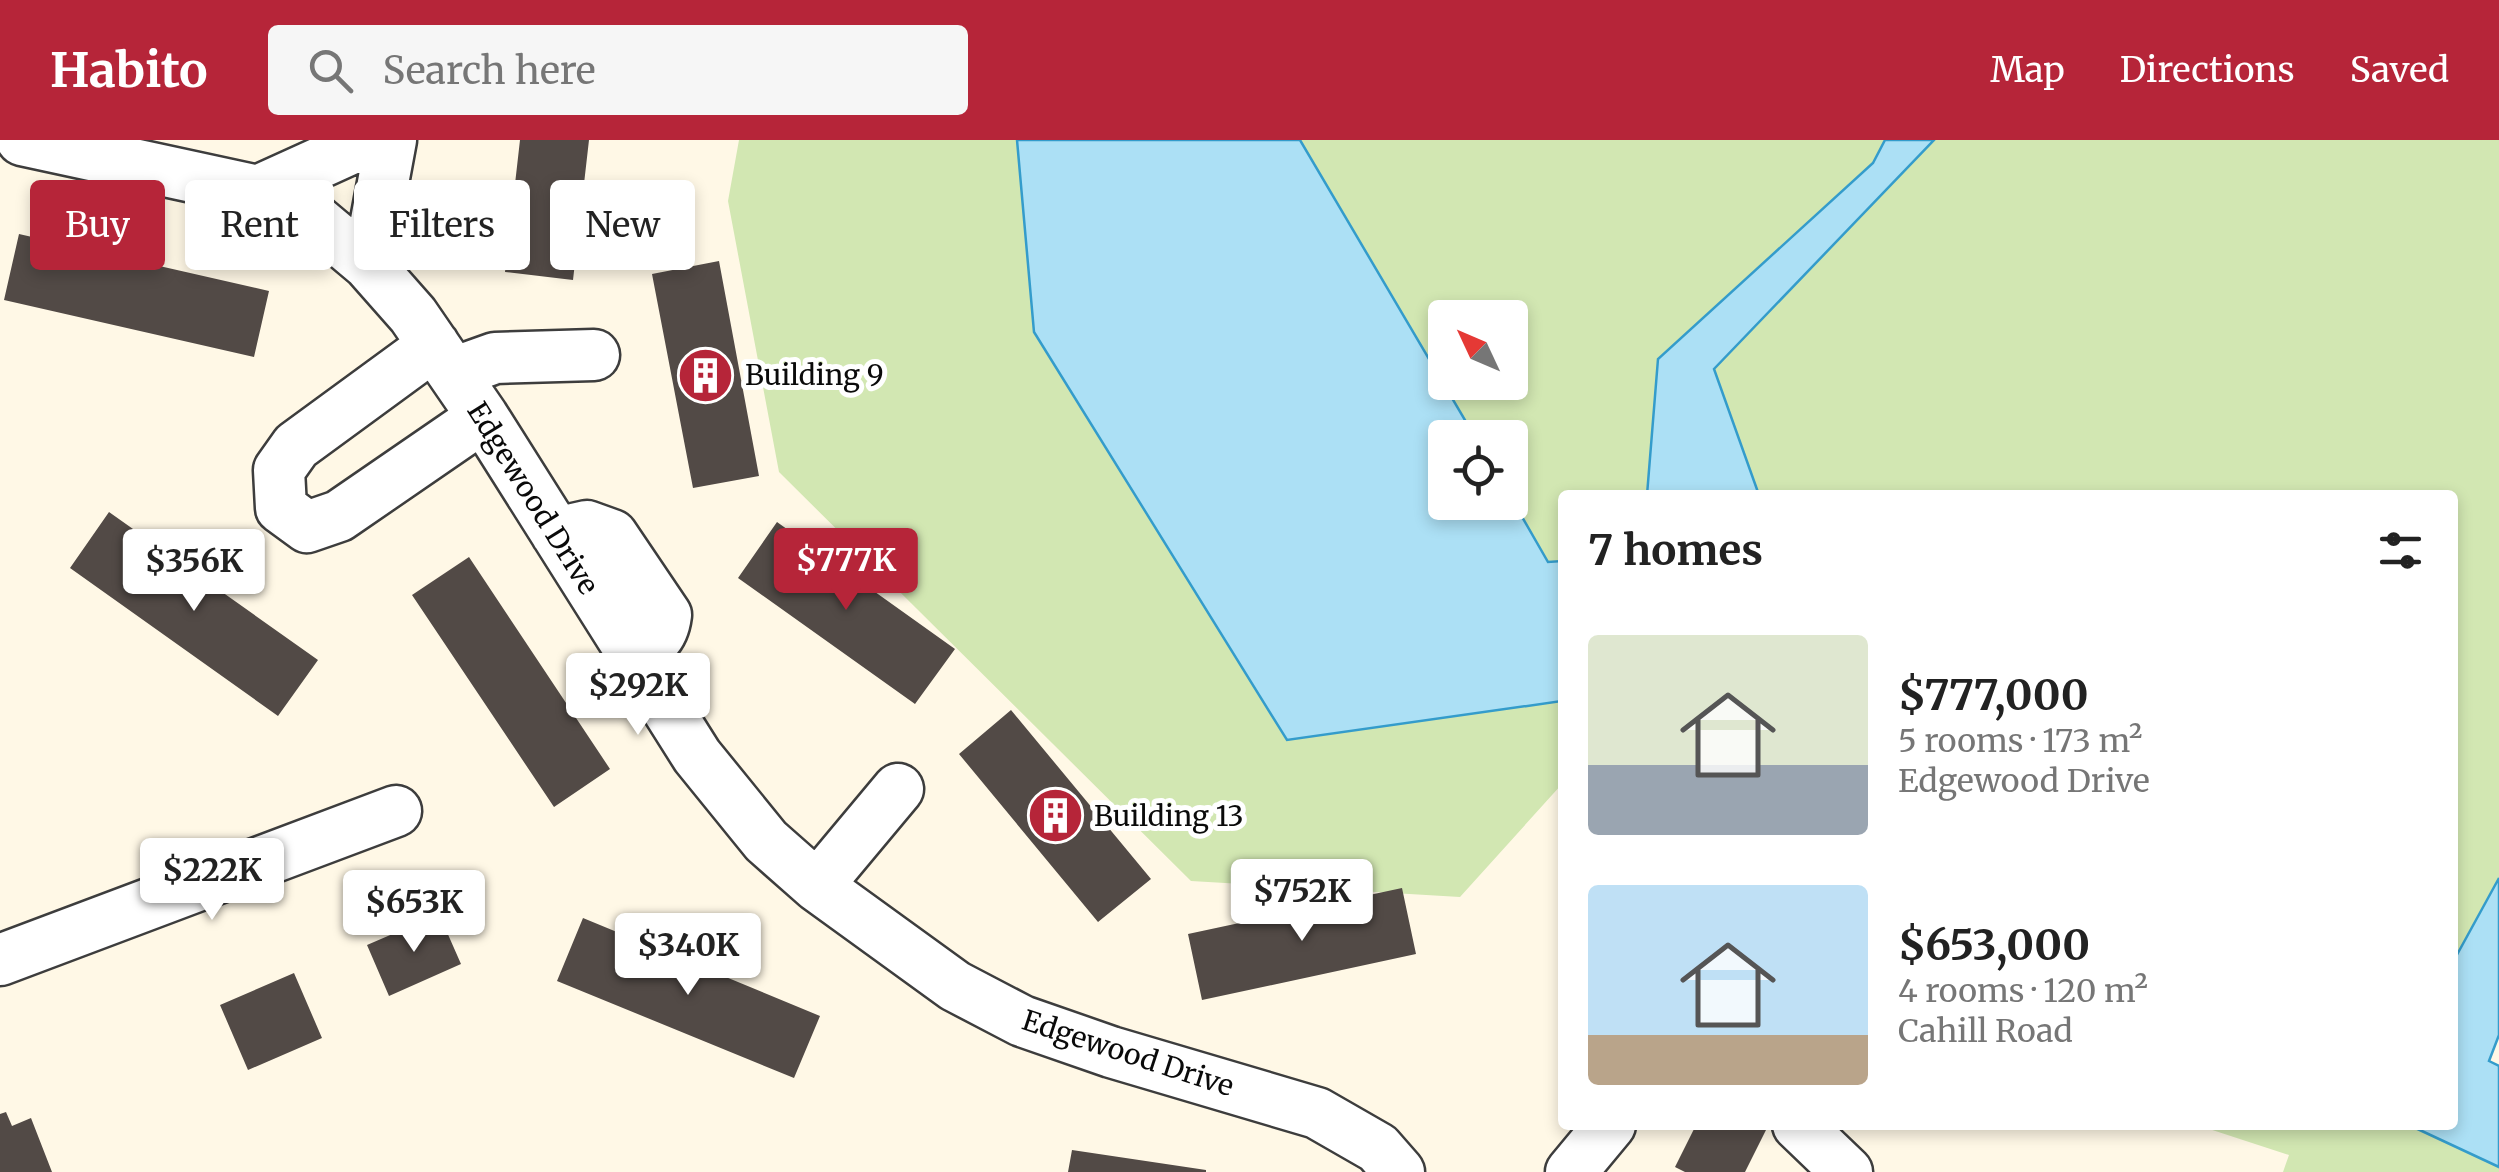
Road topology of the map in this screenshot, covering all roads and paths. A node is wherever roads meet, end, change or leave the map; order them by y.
1 (22, 140) edge
2 (370, 140) edge
3 (391, 140) edge
4 (87, 147) edge
5 (215, 180) edge
6 (282, 180) edge
7 (384, 180) edge
8 (334, 235) edge
9 (354, 252) edge
10 (374, 270) edge
11 (594, 355) dead end
12 (444, 359) junction
13 (483, 417) junction
14 (898, 789) dead end
15 (396, 811) dead end
16 (817, 886) junction
17 (0, 960) edge
18 (1606, 1130) edge
19 (1803, 1130) edge
20 (1400, 1172) edge
21 (1571, 1172) edge
22 (1847, 1172) edge

1 - 4 street, Edgewood Drive
2 - 6 street
3 - 7 street
4 - 5 street, Edgewood Drive
8 - 9 street, Edgewood Drive
10 - 12 street, Edgewood Drive
11 - 12 street
12 - 13 street, Edgewood Drive
12 - 13 street
13 - 16 street, Edgewood Drive
14 - 16 street
15 - 17 street
16 - 20 street, Edgewood Drive
18 - 21 street
19 - 22 street

